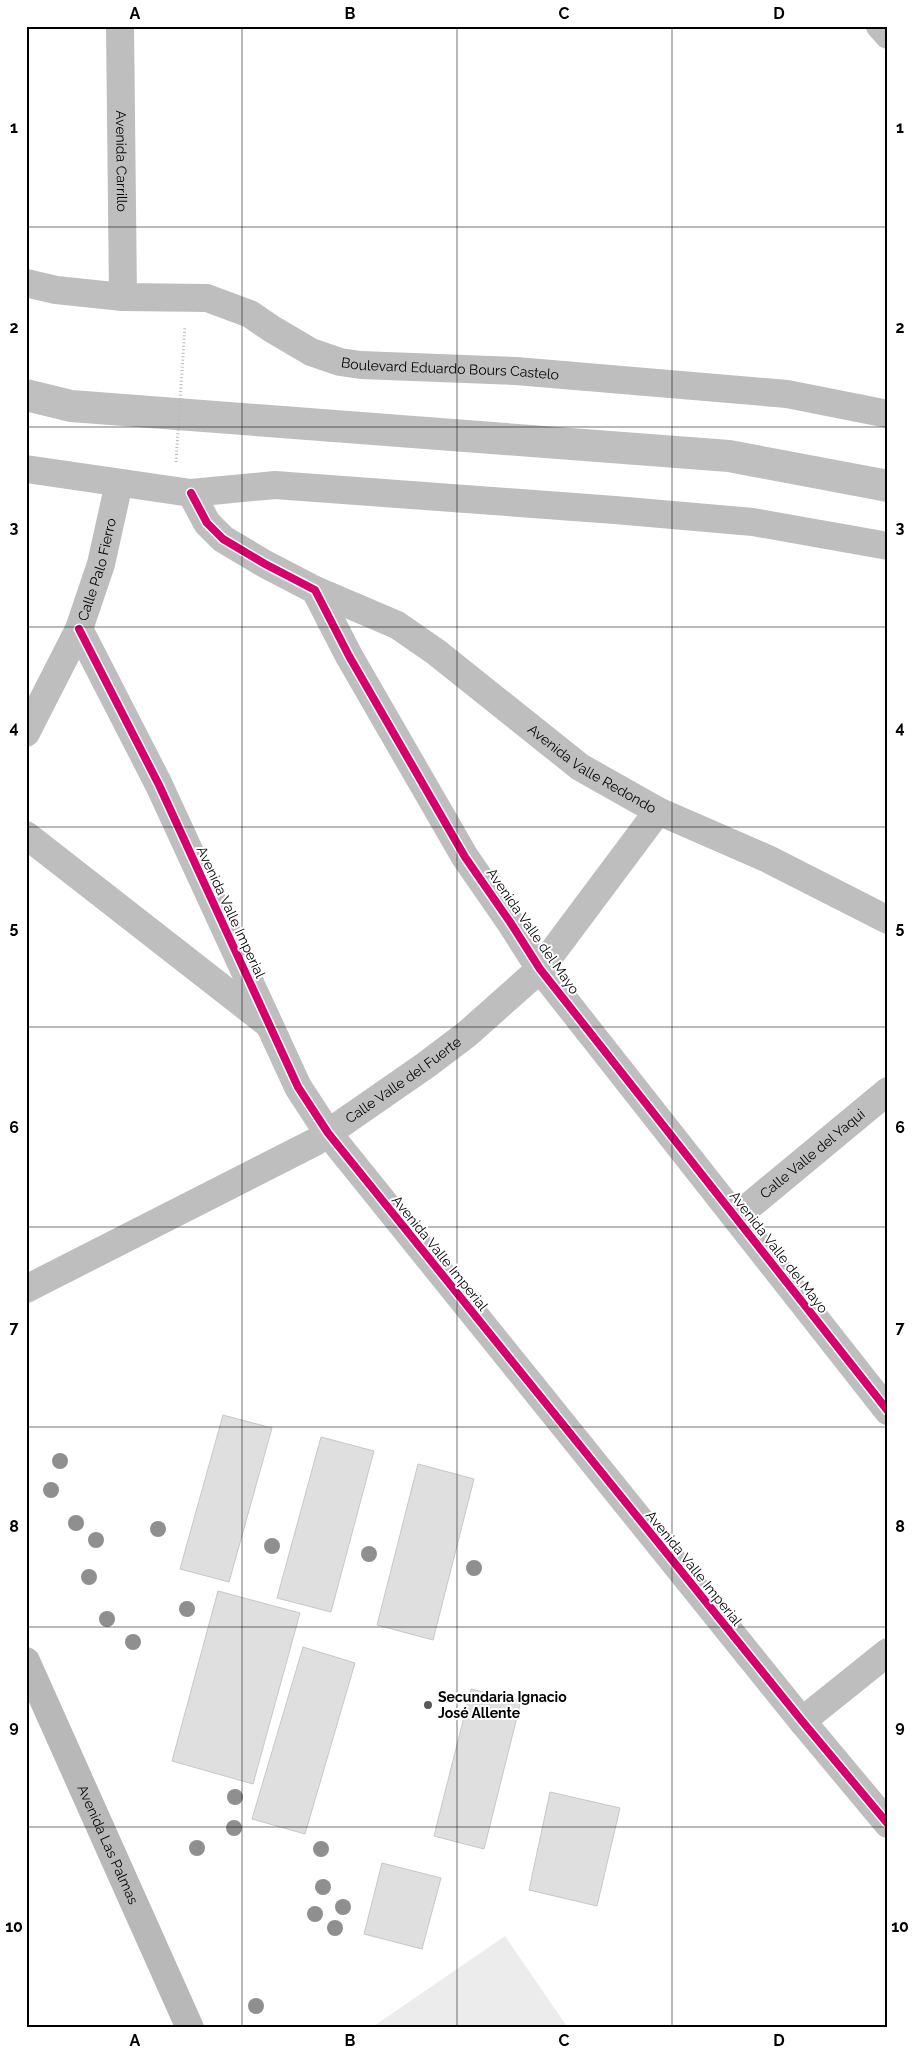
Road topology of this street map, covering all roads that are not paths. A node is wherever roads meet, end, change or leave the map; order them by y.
1 (120, 26) edge
2 (880, 26) edge
3 (888, 35) edge
4 (26, 283) edge
5 (123, 297) junction
6 (888, 414) edge
7 (26, 469) edge
8 (119, 482) junction
9 (191, 493) junction
10 (888, 546) edge
11 (315, 590) junction
12 (80, 629) junction
13 (26, 733) edge
14 (658, 811) junction
15 (26, 835) edge
16 (888, 920) edge
17 (540, 969) junction
18 (271, 1027) junction
19 (888, 1091) edge
20 (328, 1133) junction
21 (736, 1216) junction
22 (26, 1289) edge
23 (888, 1411) edge
24 (888, 1652) edge
25 (26, 1661) edge
26 (802, 1721) junction
27 (888, 1824) edge
28 (186, 2027) edge

1 - 5 street, Avenida Carrillo
2 - 3 street
4 - 5 street, Boulevard Eduardo Bours Castelo
5 - 6 street, Boulevard Eduardo Bours Castelo
7 - 8 street
8 - 9 street
8 - 12 street, Calle Palo Fierro
9 - 10 street
9 - 11 street
11 - 14 street, Avenida Valle Redondo
11 - 17 street, Avenida Valle del Mayo
12 - 13 street, Calle Palo Fierro
12 - 18 street, Avenida Valle Imperial
14 - 16 street, Avenida Valle Redondo
14 - 17 street, Calle Valle del Fuerte
15 - 18 street
17 - 20 street, Calle Valle del Fuerte
17 - 21 street, Avenida Valle del Mayo
18 - 20 street, Avenida Valle Imperial
19 - 21 street, Calle Valle del Yaqui
20 - 22 street, Calle Valle del Fuerte
20 - 26 street, Avenida Valle Imperial
21 - 23 street, Avenida Valle del Mayo
24 - 26 street
25 - 28 main road, Avenida Las Palmas
26 - 27 street, Avenida Valle Imperial

